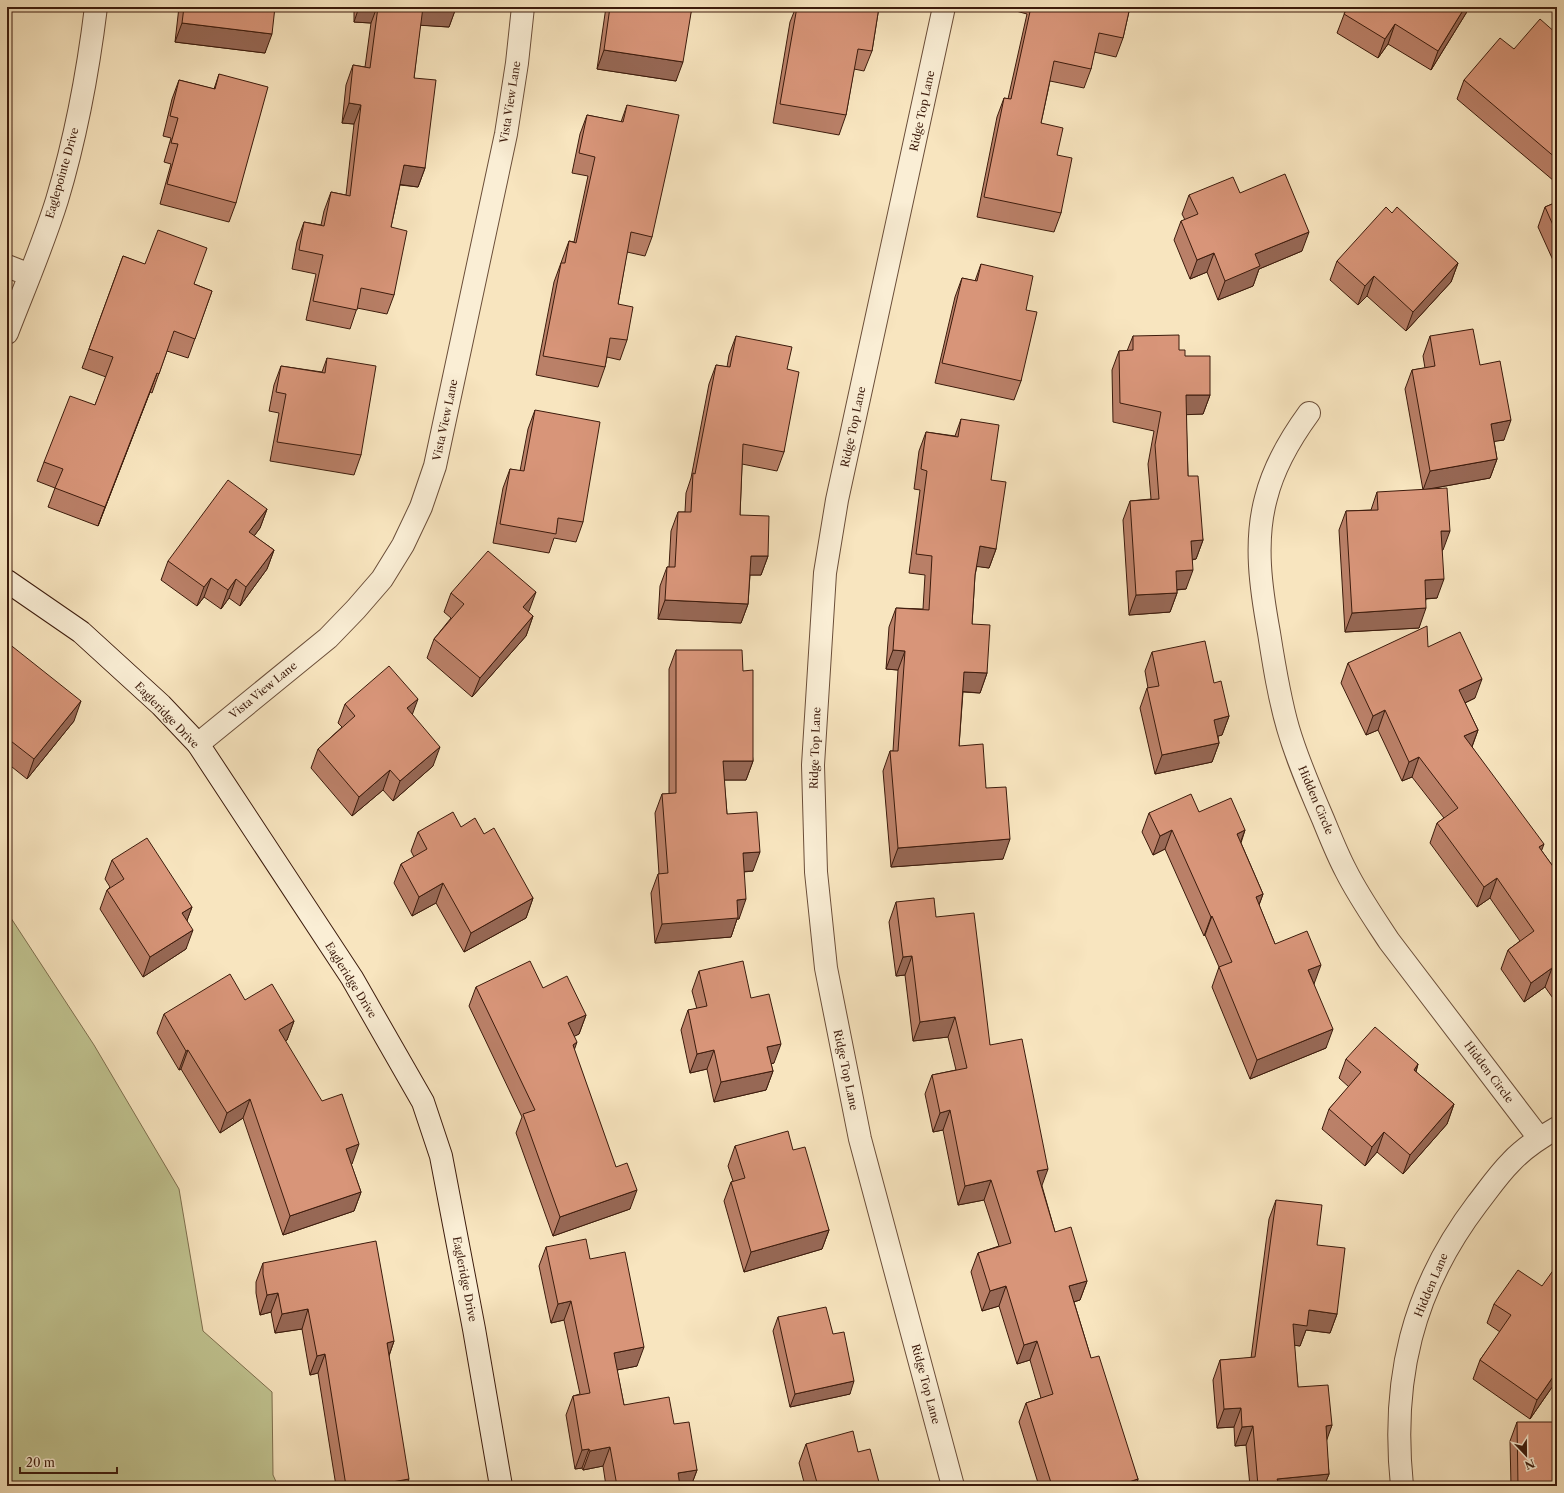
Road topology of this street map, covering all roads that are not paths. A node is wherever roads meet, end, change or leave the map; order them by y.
1 (96, 7) edge
2 (523, 7) edge
3 (944, 7) edge
4 (7, 266) edge
5 (30, 275) junction
6 (7, 333) edge
7 (1310, 413) dead end
8 (7, 581) edge
9 (198, 744) junction
10 (1548, 1133) edge
11 (501, 1486) edge
12 (953, 1486) edge
13 (1402, 1486) edge

1 - 5 street, Eaglepointe Drive
2 - 9 street, Vista View Lane
3 - 12 street, Ridge Top Lane
4 - 5 street
5 - 6 street, Eaglepointe Drive
7 - 10 street, Hidden Circle
8 - 9 street, Eagleridge Drive
9 - 11 street, Eagleridge Drive
10 - 13 street, Hidden Lane

